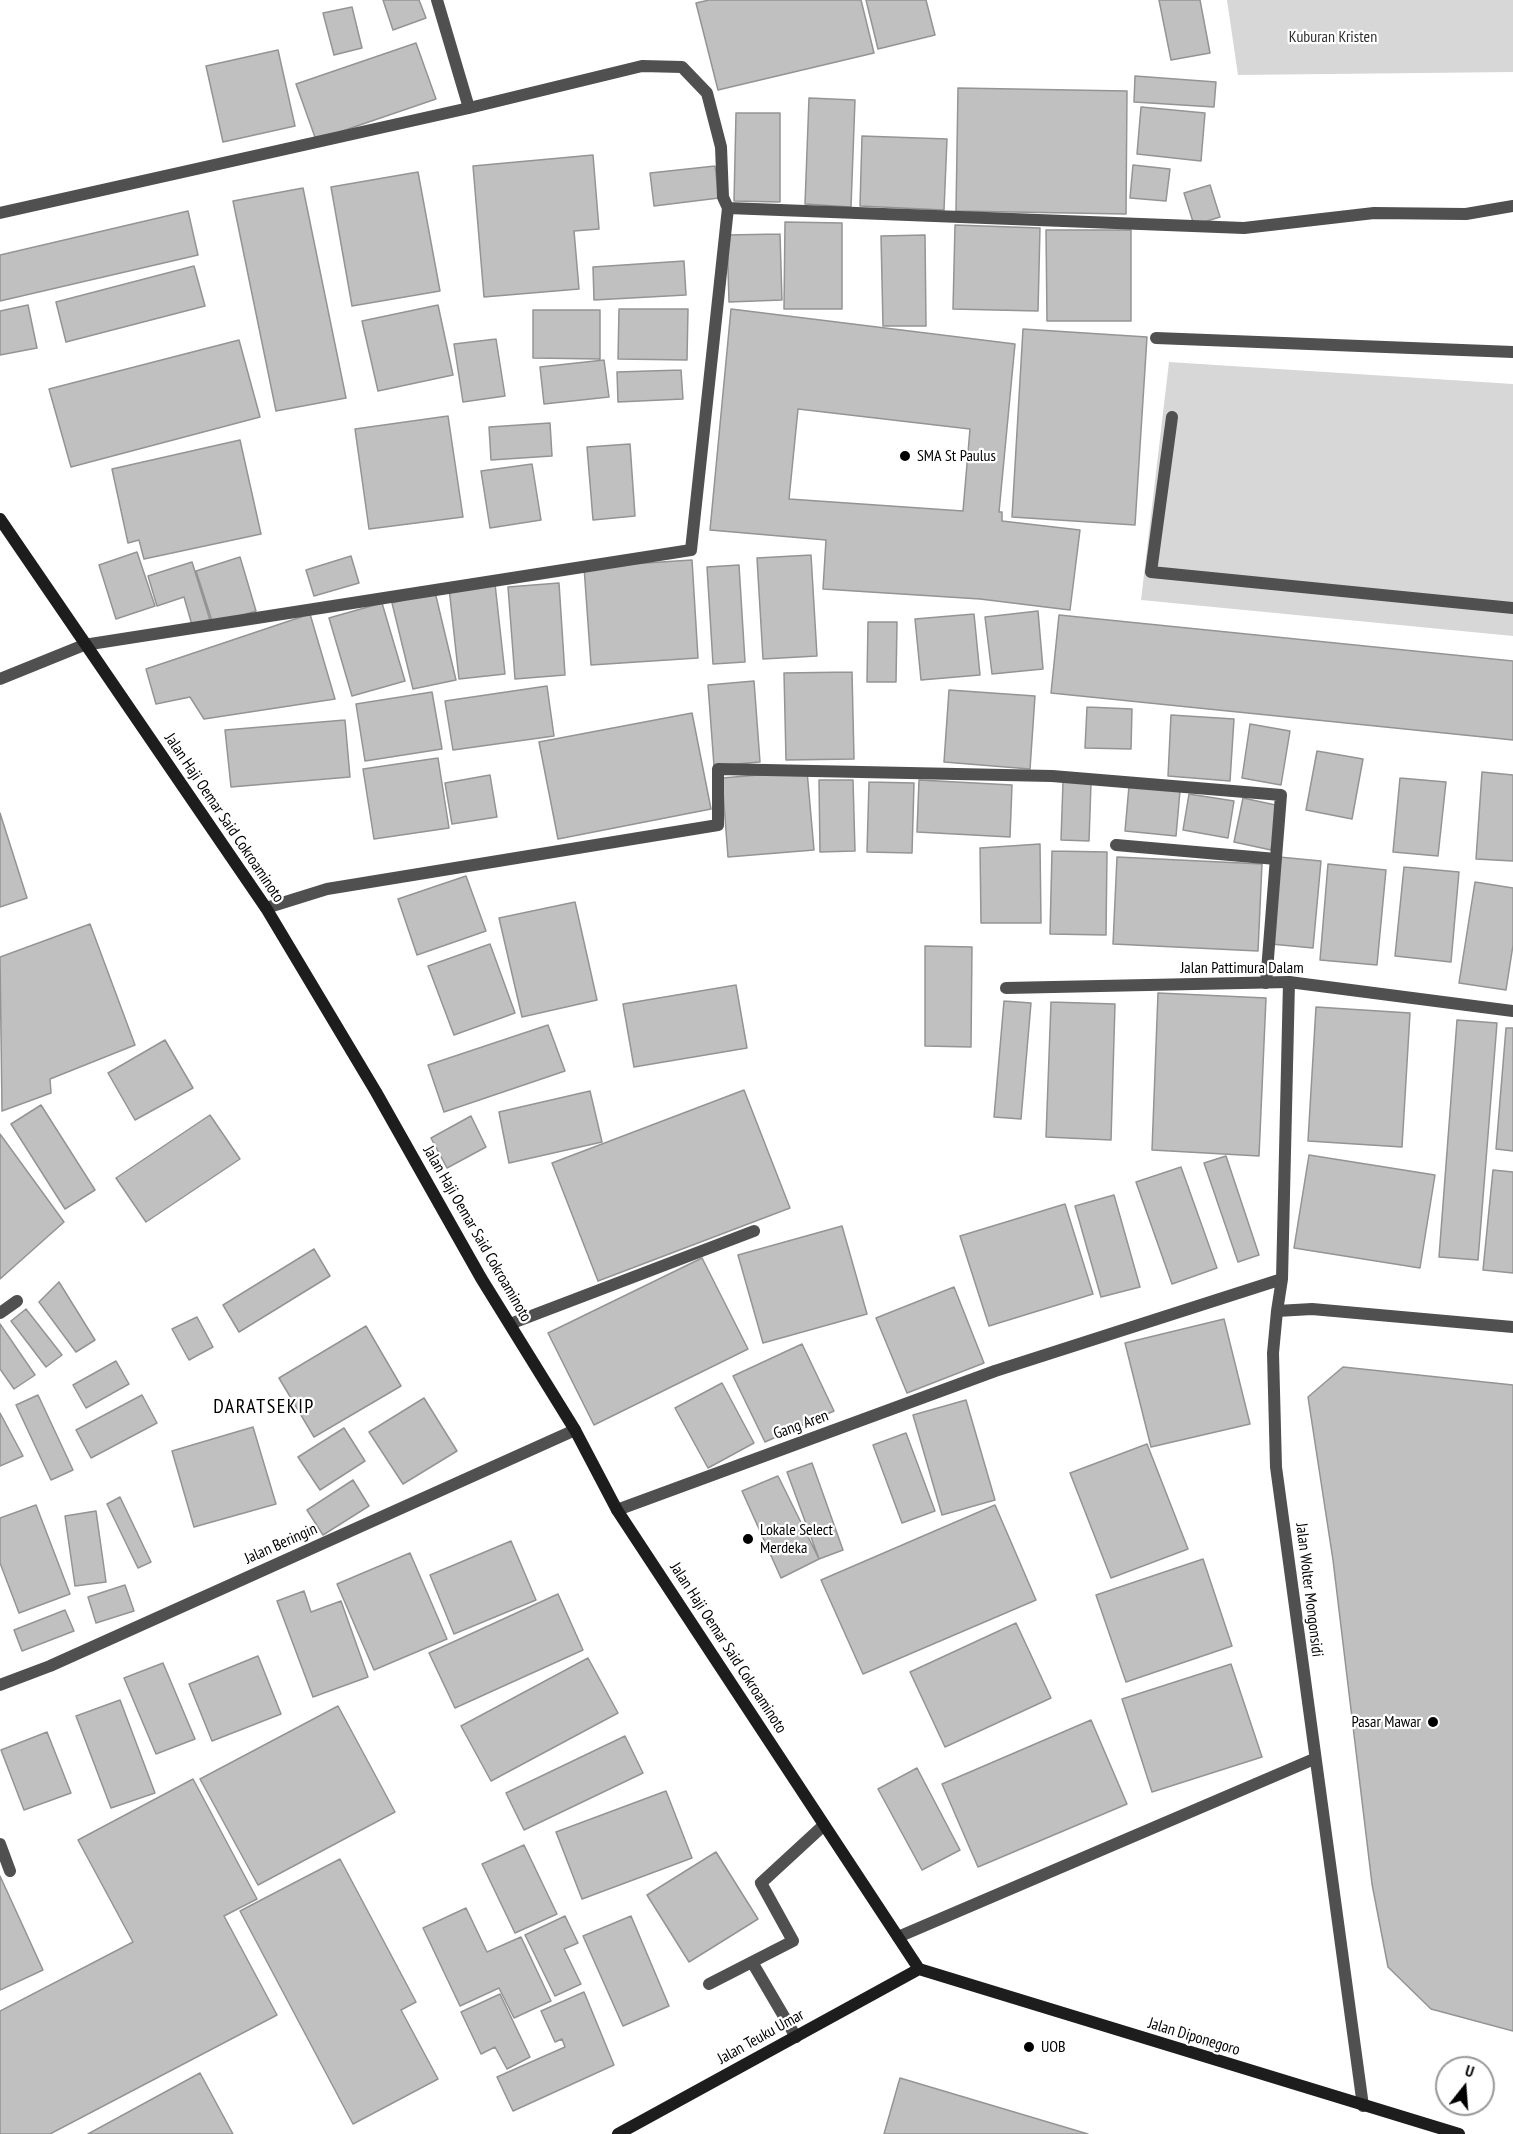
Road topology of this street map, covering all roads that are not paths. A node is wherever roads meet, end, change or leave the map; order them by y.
1 (437, 0) edge
2 (469, 108) junction
3 (1513, 206) edge
4 (728, 208) junction
5 (0, 213) edge
6 (1156, 338) dead end
7 (1513, 352) edge
8 (1172, 417) dead end
9 (0, 519) edge
10 (1513, 608) edge
11 (84, 645) junction
12 (0, 679) edge
13 (1116, 845) dead end
14 (1276, 859) junction
15 (266, 908) junction
16 (1289, 982) junction
17 (1266, 983) junction
18 (1006, 988) dead end
19 (1513, 1011) edge
20 (754, 1231) dead end
21 (1282, 1279) junction
22 (17, 1301) dead end
23 (1277, 1311) junction
24 (0, 1313) edge
25 (510, 1324) junction
26 (1513, 1328) edge
27 (575, 1430) junction
28 (617, 1510) junction
29 (0, 1685) edge
30 (1314, 1759) junction
31 (824, 1825) junction
32 (0, 1845) edge
33 (10, 1871) dead end
34 (898, 1937) junction
35 (752, 1962) junction
36 (919, 1969) junction
37 (709, 1984) dead end
38 (796, 2037) junction
39 (1363, 2106) junction
40 (618, 2134) edge
41 (1459, 2134) edge

1 - 2 street
2 - 4 street
2 - 5 street
3 - 4 street
4 - 11 street
6 - 7 street
8 - 10 street
9 - 11 street, Jalan Haji Oemar Said Cokroaminoto
11 - 12 street
11 - 15 street, Jalan Haji Oemar Said Cokroaminoto
13 - 14 street
14 - 15 street
14 - 17 street
15 - 25 street, Jalan Haji Oemar Said Cokroaminoto
16 - 17 street, Jalan Pattimura Dalam
16 - 19 street, Jalan Pattimura Dalam
16 - 21 street, Jalan Wolter Mongonsidi
17 - 18 street, Jalan Pattimura Dalam
20 - 25 street
21 - 23 street, Jalan Wolter Mongonsidi
21 - 28 street, Gang Aren
22 - 24 street
23 - 26 street
23 - 30 street, Jalan Wolter Mongonsidi
25 - 27 street, Jalan Haji Oemar Said Cokroaminoto
27 - 28 street, Jalan Haji Oemar Said Cokroaminoto
27 - 29 street, Jalan Beringin
28 - 31 street, Jalan Haji Oemar Said Cokroaminoto
30 - 34 street
30 - 39 street, Jalan Wolter Mongonsidi
31 - 34 street, Jalan Haji Oemar Said Cokroaminoto
31 - 35 street
32 - 33 street
34 - 36 street, Jalan Haji Oemar Said Cokroaminoto
35 - 37 street
35 - 38 street
36 - 38 street, Jalan Teuku Umar
36 - 39 street, Jalan Diponegoro
38 - 40 street, Jalan Teuku Umar
39 - 41 street, Jalan Diponegoro

